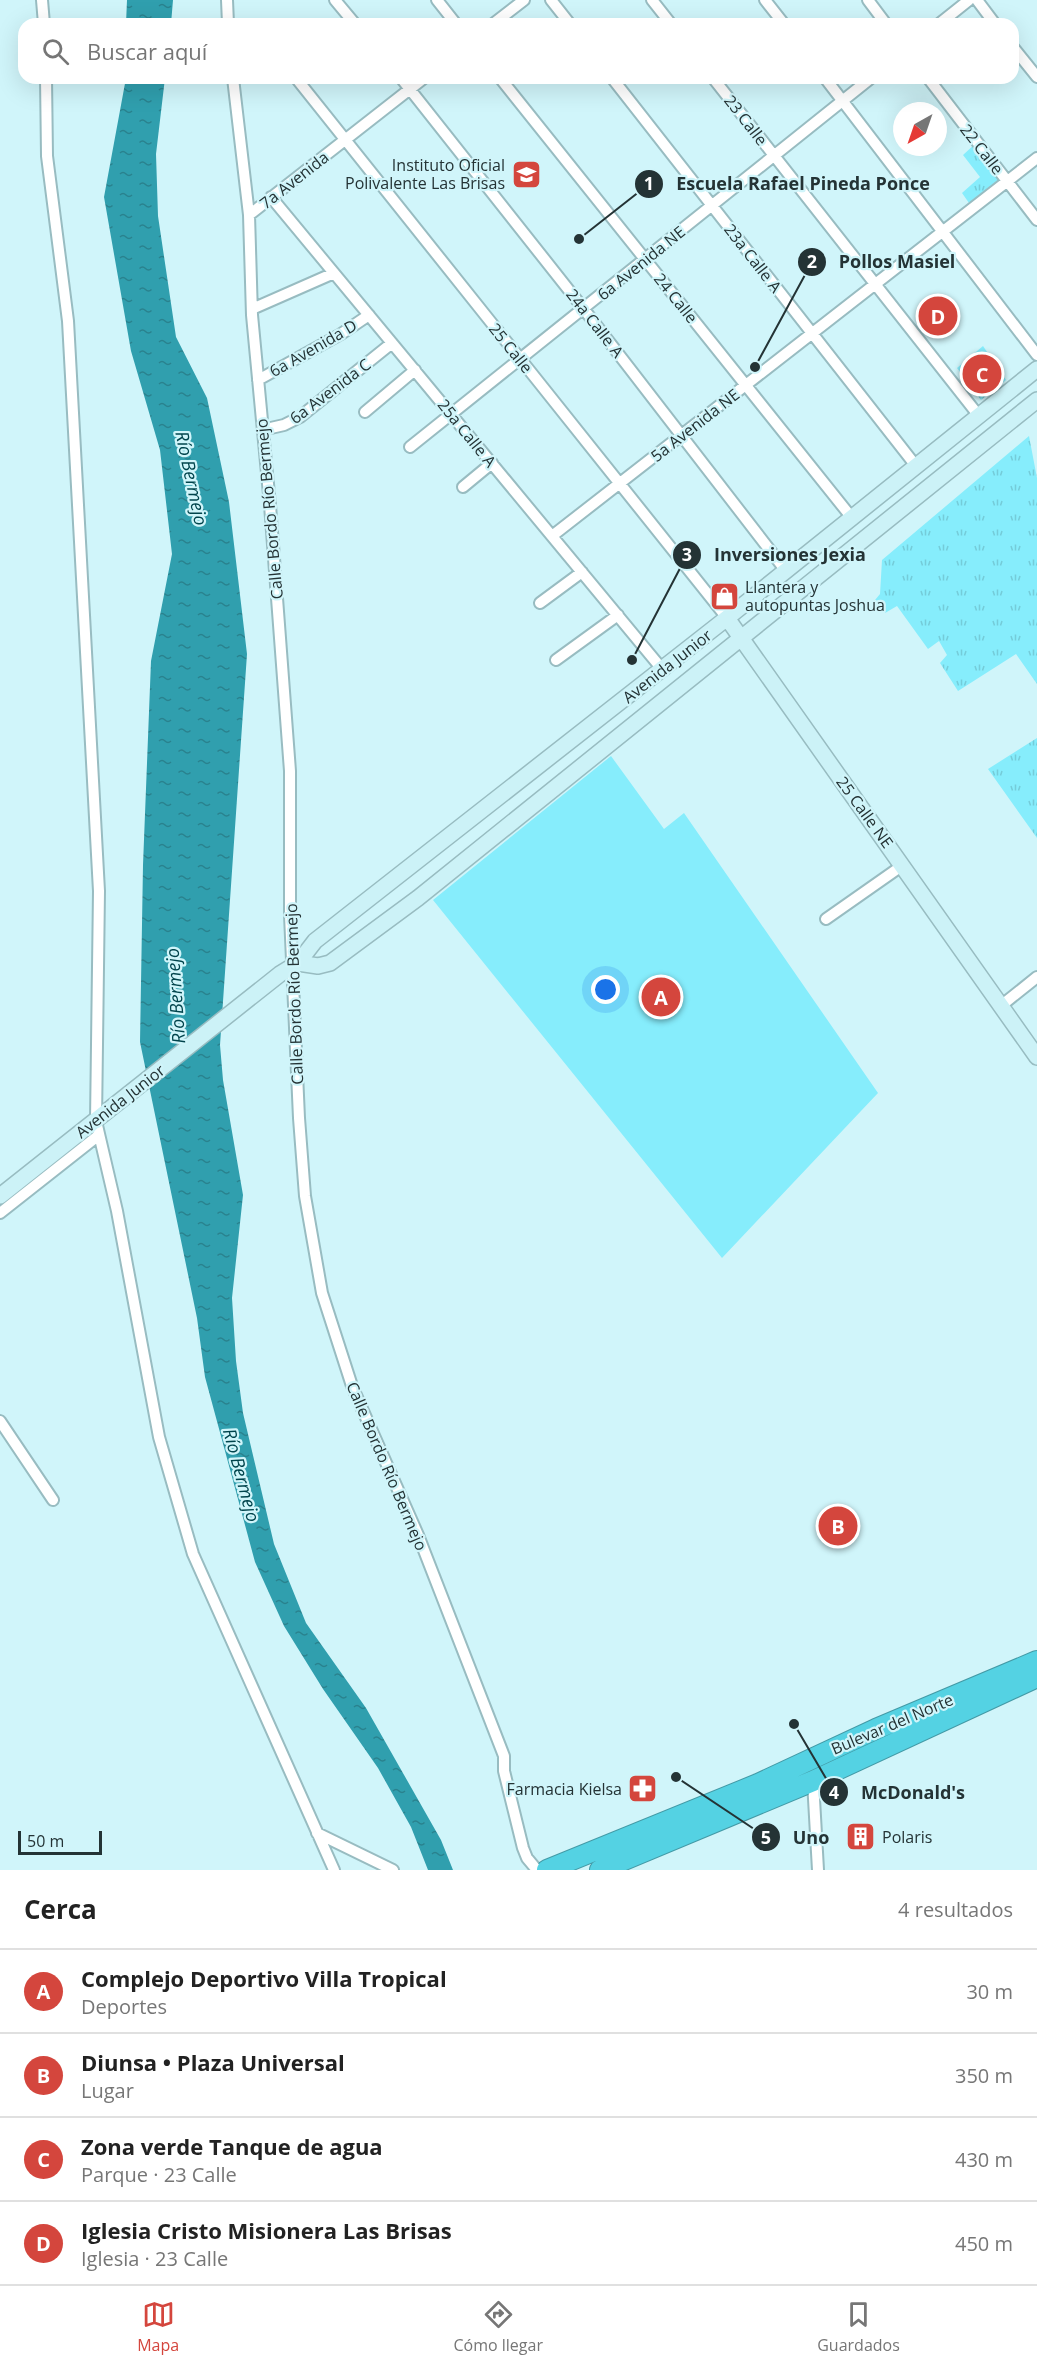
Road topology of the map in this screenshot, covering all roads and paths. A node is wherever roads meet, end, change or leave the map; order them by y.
1 (42, 0) edge
2 (227, 0) edge
3 (335, 0) edge
4 (437, 0) edge
5 (524, 0) edge
6 (551, 0) edge
7 (652, 0) edge
8 (765, 0) edge
9 (868, 0) edge
10 (969, 0) edge
11 (977, 0) edge
12 (44, 18) edge
13 (228, 18) edge
14 (350, 18) edge
15 (451, 18) edge
16 (502, 18) edge
17 (565, 18) edge
18 (666, 18) edge
19 (779, 18) edge
20 (882, 18) edge
21 (946, 18) edge
22 (990, 18) edge
23 (1019, 54) edge
24 (1037, 77) edge
25 (46, 84) edge
26 (233, 84) edge
27 (301, 84) edge
28 (406, 84) edge
29 (416, 84) edge
30 (505, 84) edge
31 (617, 84) edge
32 (718, 84) edge
33 (830, 84) edge
34 (864, 84) edge
35 (933, 84) edge
36 (410, 89) junction
37 (843, 101) junction
38 (345, 140) junction
39 (774, 156) junction
40 (1037, 158) edge
41 (1007, 181) junction
42 (271, 197) junction
43 (712, 206) junction
44 (249, 215) junction
45 (1037, 220) edge
46 (943, 232) junction
47 (645, 259) junction
48 (334, 273) junction
49 (875, 284) junction
50 (583, 308) junction
51 (252, 309) junction
52 (369, 315) junction
53 (812, 334) junction
54 (392, 343) junction
55 (1037, 355) edge
56 (520, 359) junction
57 (1037, 369) edge
58 (415, 370) junction
59 (258, 380) junction
60 (746, 385) junction
61 (1037, 400) edge
62 (365, 412) dead end
63 (452, 413) junction
64 (979, 416) junction
65 (262, 430) junction
66 (681, 436) junction
67 (410, 447) dead end
68 (492, 463) junction
69 (916, 466) junction
70 (620, 484) junction
71 (463, 487) dead end
72 (852, 518) junction
73 (552, 536) junction
74 (786, 571) junction
75 (582, 572) junction
76 (540, 603) dead end
77 (618, 615) junction
78 (727, 618) junction
79 (742, 639) junction
80 (556, 660) dead end
81 (662, 669) junction
82 (903, 865) junction
83 (826, 919) dead end
84 (290, 968) junction
85 (1037, 977) edge
86 (1002, 1005) junction
87 (1037, 1057) edge
88 (97, 1128) junction
89 (0, 1196) edge
90 (0, 1213) edge
91 (0, 1421) edge
92 (53, 1500) dead end
93 (1037, 1661) edge
94 (1037, 1677) edge
95 (813, 1781) junction
96 (317, 1833) junction
97 (388, 1867) edge
98 (334, 1870) edge
99 (368, 1870) edge
100 (537, 1870) edge
101 (547, 1870) edge
102 (600, 1870) edge
103 (818, 1870) edge

1 - 12 street
2 - 13 street
3 - 14 street
4 - 15 street
5 - 16 street
6 - 17 street
7 - 18 street
8 - 19 street
9 - 20 street
10 - 21 street
11 - 22 street
23 - 24 street
25 - 88 street
26 - 44 street, Calle Bordo Río Bermejo
27 - 38 street, 25 Calle
28 - 36 street, 24a Calle A
29 - 36 street, 7a Avenida
30 - 47 street, 24 Calle
31 - 43 street, 23a Calle A
32 - 39 street, 23 Calle
33 - 37 street
34 - 37 street, 6a Avenida NE
35 - 41 street, 22 Calle
36 - 38 street, 7a Avenida
36 - 50 street, 24a Calle A
37 - 39 street, 6a Avenida NE
37 - 46 street
38 - 42 street, 7a Avenida
38 - 56 street, 25 Calle
39 - 43 street, 6a Avenida NE
39 - 49 street, 23 Calle
40 - 41 street, 5a Avenida NE
41 - 45 street, 22 Calle
41 - 46 street, 5a Avenida NE
42 - 44 street, 7a Avenida
42 - 48 street, 25a Calle A
43 - 47 street, 6a Avenida NE
43 - 53 street, 23a Calle A
44 - 51 street, Calle Bordo Río Bermejo
46 - 49 street, 5a Avenida NE
46 - 55 street
47 - 50 street, 6a Avenida NE
47 - 60 street, 24 Calle
48 - 51 street
48 - 52 street, 25a Calle A
49 - 53 street, 5a Avenida NE
49 - 64 street, 23 Calle
50 - 56 street, 6a Avenida NE
50 - 66 street, 24a Calle A
51 - 59 street, Calle Bordo Río Bermejo
52 - 54 street, 25a Calle A
52 - 59 street, 6a Avenida D
53 - 60 street, 5a Avenida NE
53 - 69 street, 23a Calle A
54 - 58 street, 25a Calle A
54 - 65 street, 6a Avenida C
56 - 63 street, 6a Avenida NE
56 - 70 street, 25 Calle
57 - 64 main road, Avenida Junior
58 - 62 street
58 - 63 street, 25a Calle A
59 - 65 street, Calle Bordo Río Bermejo
60 - 66 street, 5a Avenida NE
60 - 72 street, 24 Calle
61 - 79 main road, Avenida Junior
63 - 67 street, 6a Avenida NE
63 - 68 street, 25a Calle A
64 - 69 main road, Avenida Junior
65 - 84 street, Calle Bordo Río Bermejo
66 - 70 street, 5a Avenida NE
66 - 74 street, 24a Calle A
68 - 71 street
68 - 73 street, 25a Calle A
69 - 72 main road, Avenida Junior
70 - 73 street, 5a Avenida NE
70 - 78 street, 25 Calle
72 - 74 main road, Avenida Junior
73 - 75 street, 25a Calle A
74 - 78 main road, Avenida Junior
75 - 76 street
75 - 77 street, 25a Calle A
77 - 80 street
77 - 81 street, 25a Calle A
78 - 79 main road, 25 Calle NE
78 - 81 main road, Avenida Junior
79 - 82 main road, 25 Calle NE
79 - 84 main road, Avenida Junior
81 - 84 main road, Avenida Junior
82 - 83 street
82 - 86 main road, 25 Calle NE
84 - 88 main road, Avenida Junior
84 - 100 street, Calle Bordo Río Bermejo
85 - 86 street
86 - 87 main road, 25 Calle NE
88 - 89 main road, Avenida Junior
88 - 90 street
88 - 96 street
91 - 92 street
93 - 101 highway, Bulevar del Norte
94 - 95 highway, Bulevar del Norte
95 - 102 highway, Bulevar del Norte
95 - 103 street
96 - 97 street
96 - 98 street
97 - 99 street

